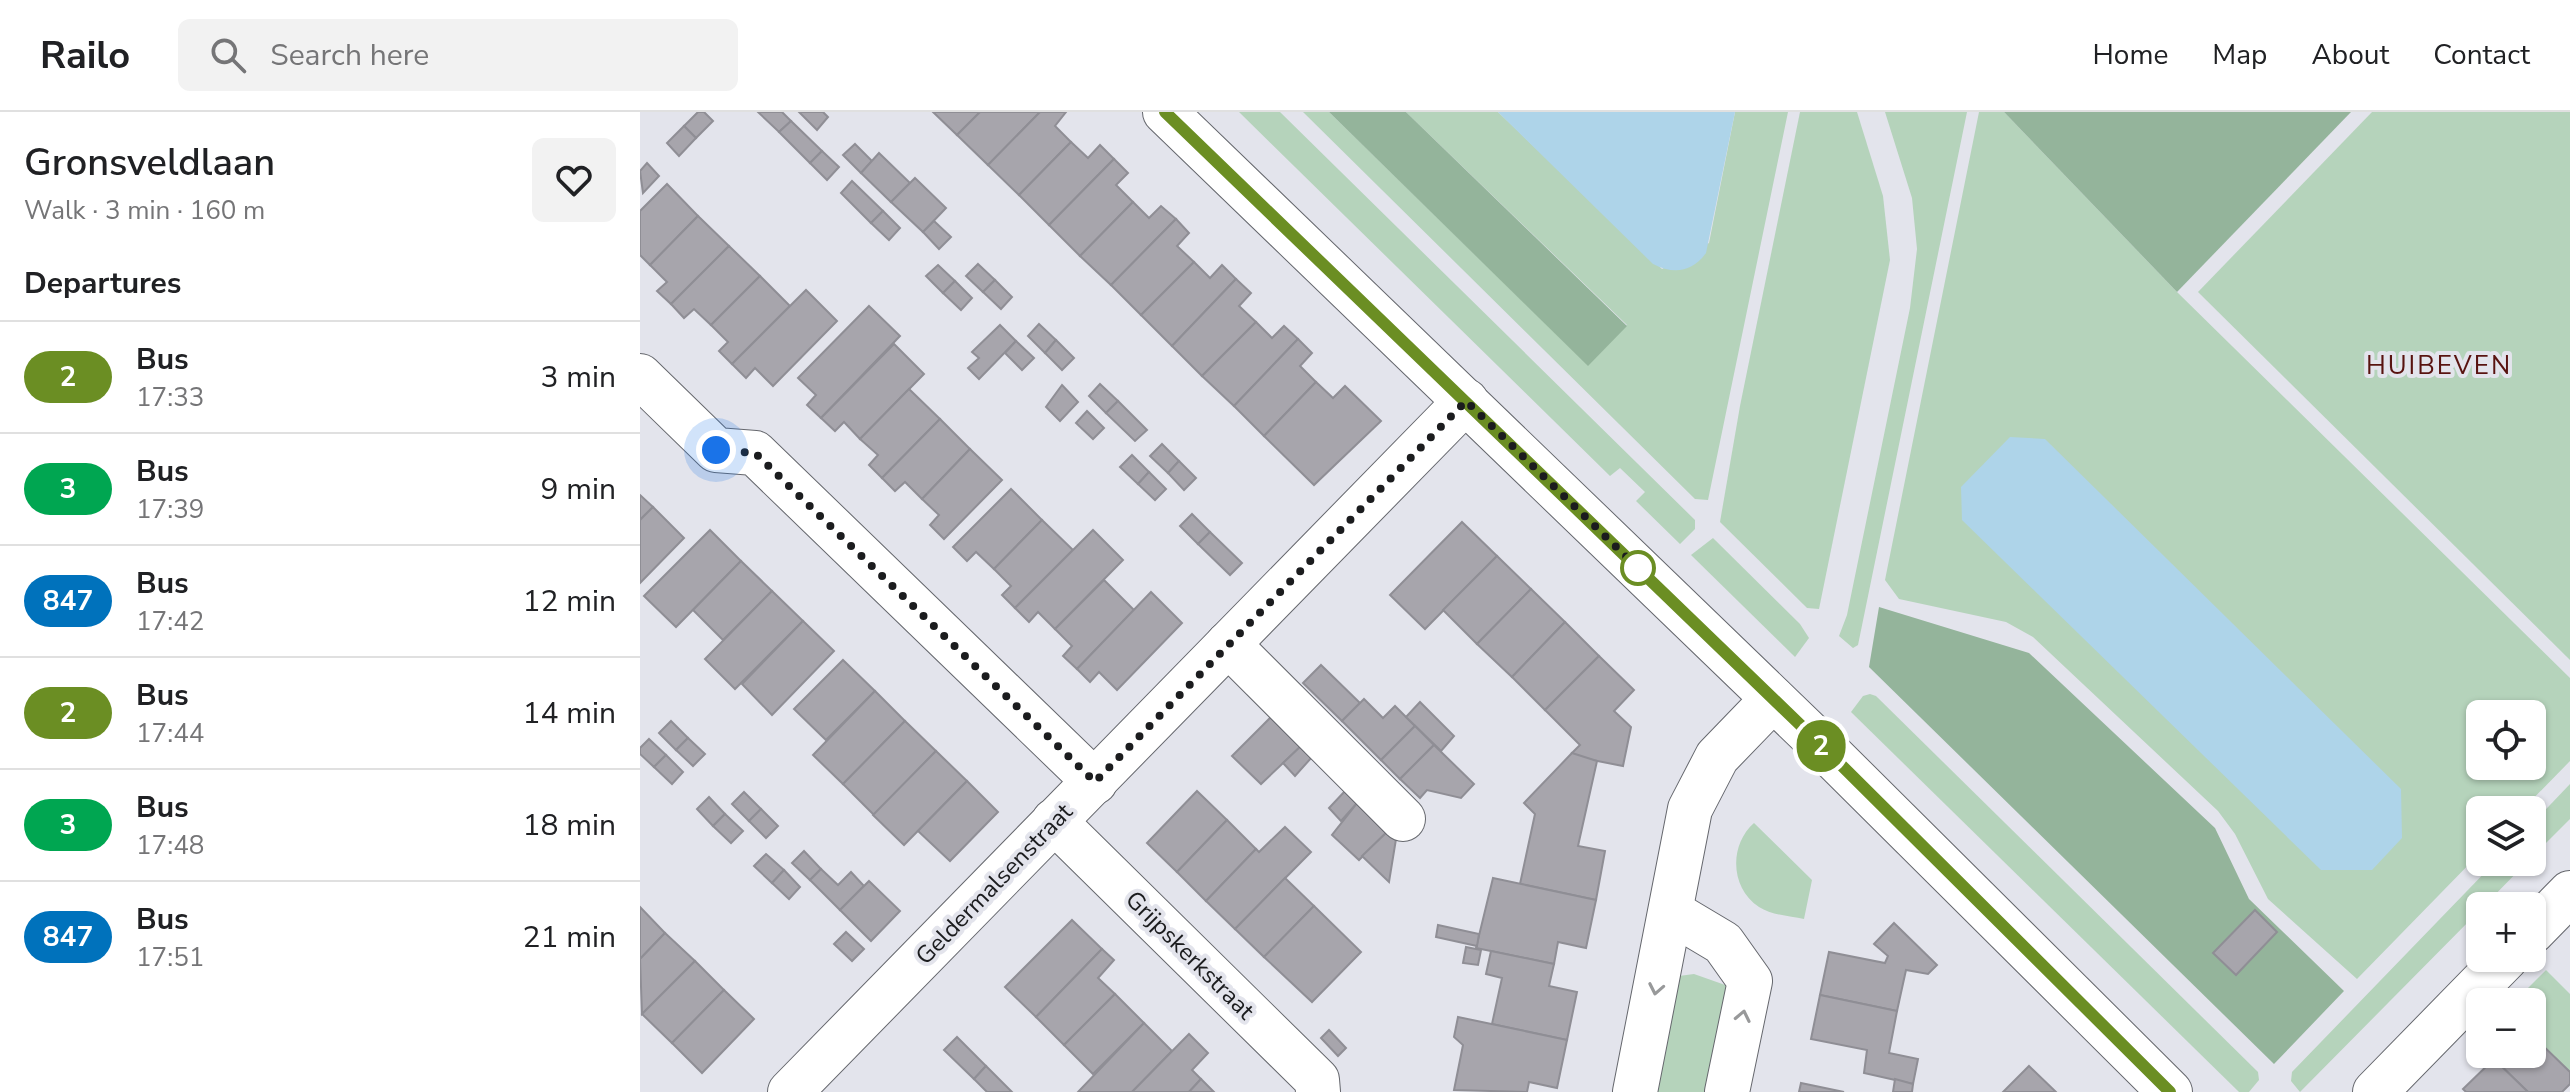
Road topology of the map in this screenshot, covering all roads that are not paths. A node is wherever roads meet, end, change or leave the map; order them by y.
1 (1165, 112) edge
2 (640, 376) edge
3 (1466, 401) junction
4 (1228, 644) junction
5 (1773, 699) junction
6 (1095, 782) junction
7 (1403, 819) dead end
8 (1054, 821) junction
9 (2570, 893) edge
10 (1671, 912) junction
11 (2546, 918) edge
12 (2492, 972) edge
13 (790, 1092) edge
14 (1318, 1092) edge
15 (1635, 1092) edge
16 (1727, 1092) edge
17 (2170, 1092) edge
18 (2375, 1092) edge

1 - 3 street
2 - 6 street
3 - 4 street, Geldermalsenstraat
3 - 5 street
4 - 6 street, Geldermalsenstraat
4 - 7 street
5 - 10 street
5 - 17 street
6 - 8 street, Geldermalsenstraat
8 - 13 street, Geldermalsenstraat
8 - 14 street, Grijpskerkstraat
9 - 11 street
10 -> 15 street
16 -> 10 street
12 - 18 street

